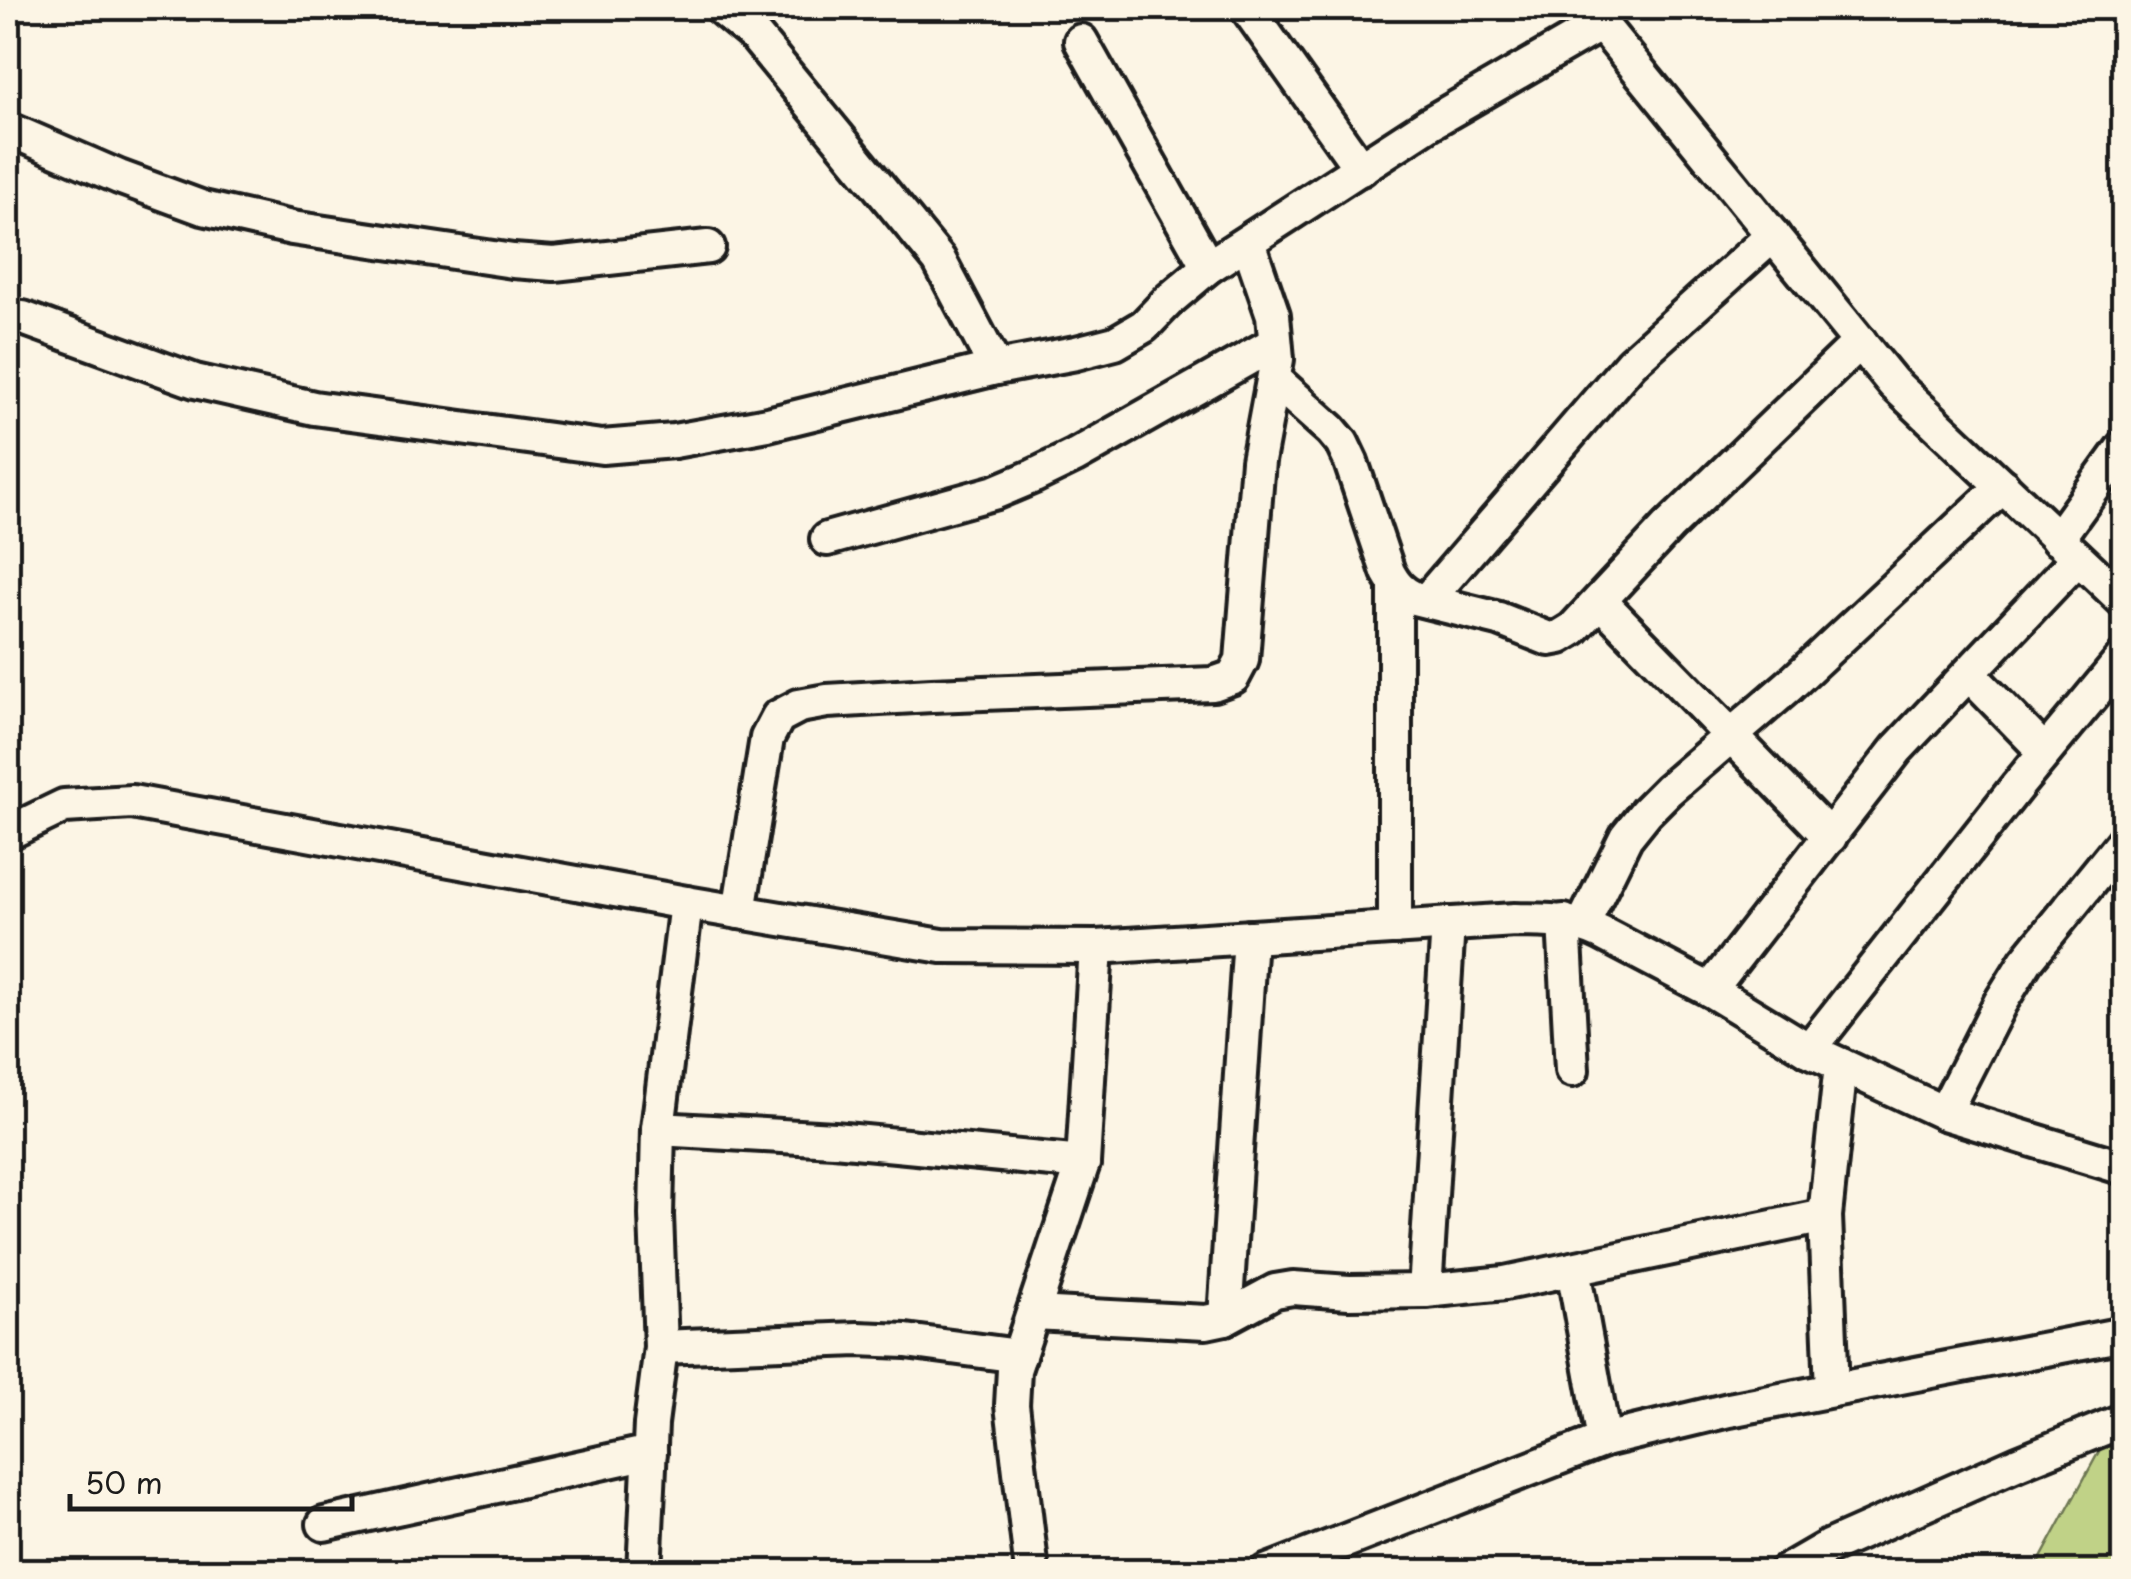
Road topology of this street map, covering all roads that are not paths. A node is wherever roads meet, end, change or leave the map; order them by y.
1 (721, 8) edge
2 (1247, 8) edge
3 (1594, 16) edge
4 (1081, 41) dead end
5 (8, 129) edge
6 (1361, 169) junction
7 (1773, 235) junction
8 (1248, 242) junction
9 (708, 247) dead end
10 (1208, 267) junction
11 (8, 316) edge
12 (1860, 342) junction
13 (1275, 343) junction
14 (996, 368) junction
15 (1274, 379) junction
16 (2124, 446) edge
17 (2003, 486) junction
18 (827, 538) dead end
19 (2068, 549) junction
20 (1395, 585) junction
21 (1427, 600) junction
22 (1600, 601) junction
23 (2124, 602) edge
24 (2124, 657) edge
25 (1969, 674) junction
26 (1730, 736) junction
27 (2045, 752) junction
28 (8, 832) edge
29 (1830, 838) junction
30 (2124, 840) edge
31 (686, 902) junction
32 (739, 912) junction
33 (1573, 923) junction
34 (1448, 924) junction
35 (1395, 928) junction
36 (1250, 937) junction
37 (1096, 947) junction
38 (1710, 990) junction
39 (1809, 1050) junction
40 (1841, 1065) junction
41 (1572, 1070) dead end
42 (1944, 1112) junction
43 (658, 1129) junction
44 (1084, 1163) junction
45 (2124, 1168) edge
46 (1825, 1216) junction
47 (1573, 1268) junction
48 (1425, 1291) junction
49 (1034, 1313) junction
50 (1225, 1318) junction
51 (2124, 1334) edge
52 (662, 1347) junction
53 (1019, 1356) junction
54 (1832, 1390) junction
55 (2124, 1420) edge
56 (1604, 1440) junction
57 (650, 1452) junction
58 (324, 1524) dead end
59 (1303, 1564) edge
60 (644, 1572) edge
61 (1032, 1572) edge
62 (1266, 1572) edge
63 (1785, 1572) edge

1 - 14 street
2 - 6 street
3 - 6 street
3 - 7 street
4 - 10 street
5 - 9 street
6 - 8 street
7 - 12 street
7 - 21 street
8 - 10 street
8 - 13 street
10 - 14 street
11 - 14 street
12 - 17 street
12 - 22 street
13 - 15 street
13 - 18 street
15 - 20 street
15 - 32 street
16 - 19 street
17 - 19 street
17 - 26 street
19 - 23 street
19 - 25 street
20 - 21 street
20 - 35 street
21 - 22 street
22 - 26 street
24 - 27 street
25 - 27 street
25 - 29 street
26 - 29 street
26 - 33 street
27 - 39 street
28 - 31 street
29 - 38 street
30 - 42 street
31 - 32 street
31 - 43 street
32 - 37 street
33 - 34 street
33 - 38 street
33 - 41 street
34 - 35 street
34 - 48 street
35 - 36 street
36 - 37 street
36 - 50 street
37 - 44 street
38 - 39 street
39 - 40 street
40 - 42 street
40 - 46 street
42 - 45 street
43 - 44 street
43 - 52 street
44 - 49 street
46 - 47 street
46 - 54 street
47 - 48 street
47 - 56 street
48 - 50 street
49 - 50 street
49 - 53 street
51 - 54 street
52 - 53 street
52 - 57 street
53 - 61 street
54 - 56 street
55 - 63 street
56 - 59 street
57 - 58 street
57 - 60 street
59 - 62 street

